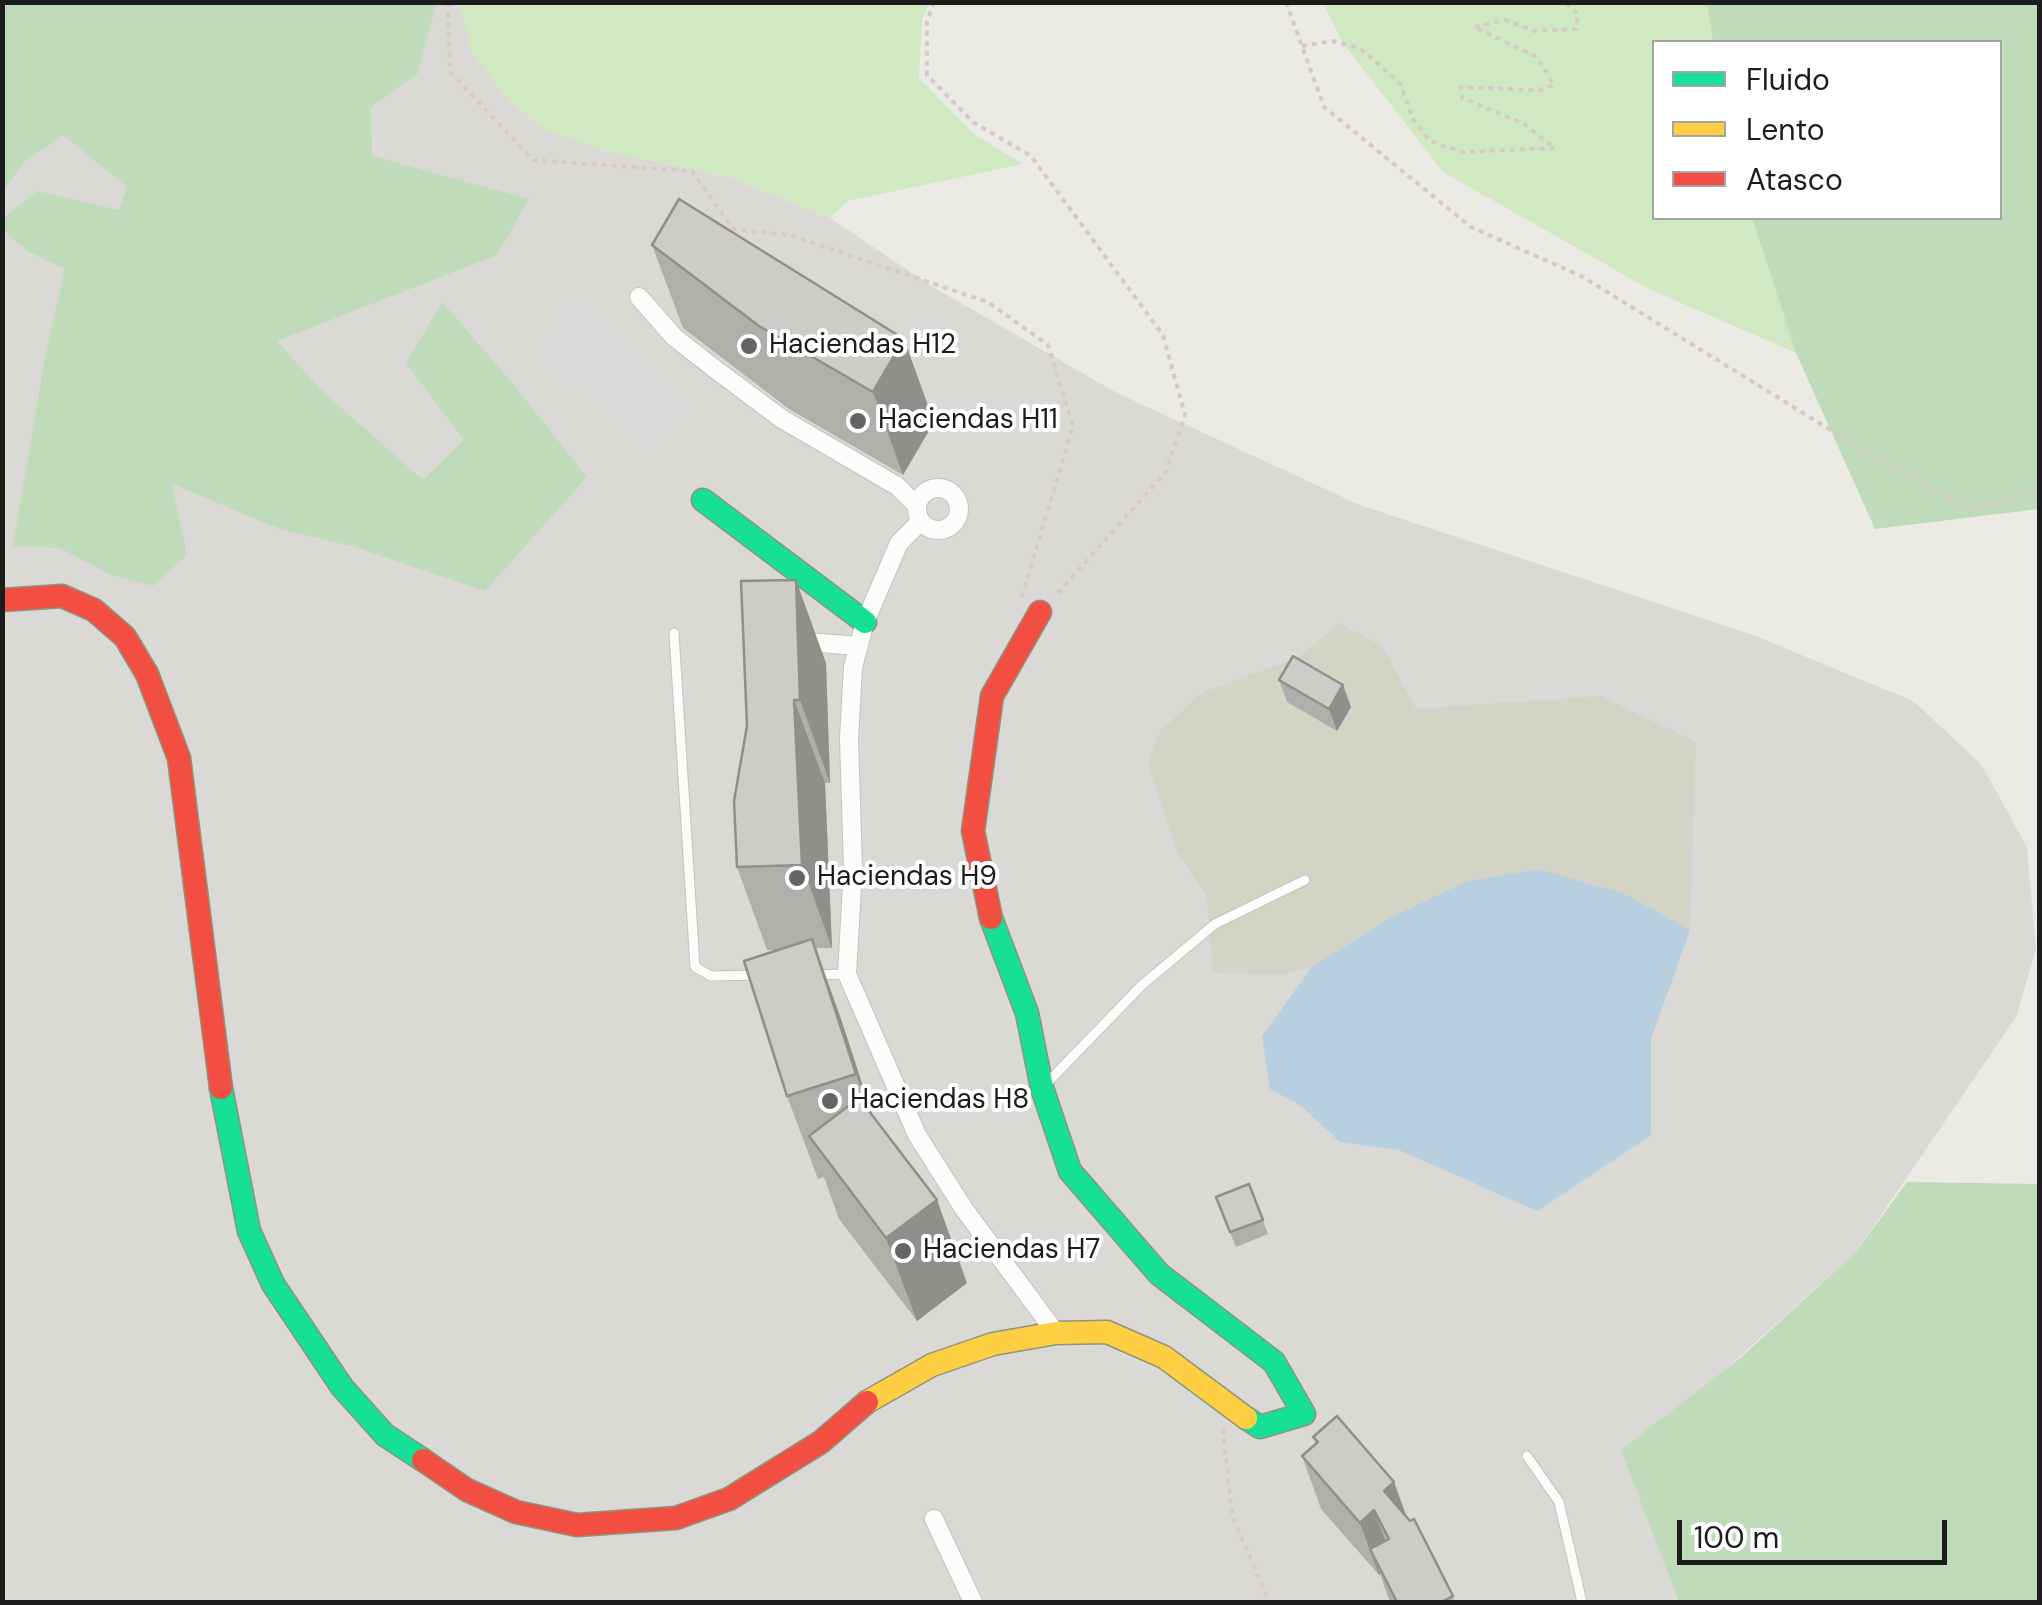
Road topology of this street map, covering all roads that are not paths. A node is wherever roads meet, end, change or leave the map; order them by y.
1 (639, 297) dead end
2 (703, 500) dead end
3 (2, 600) edge
4 (1029, 609) road end
5 (865, 622) junction
6 (674, 633) dead end
7 (772, 639) edge
8 (859, 646) junction
9 (1305, 880) dead end
10 (847, 974) junction
11 (769, 975) edge
12 (808, 975) edge
13 (1042, 1088) junction
14 (1056, 1334) junction
15 (1527, 1456) dead end
16 (934, 1518) dead end
17 (973, 1602) edge
18 (1582, 1602) edge

1 - 5 street
2 - 5 street
3 - 14 street
4 - 13 street
5 - 8 street
6 - 11 lane
7 - 8 street
8 - 10 street
9 - 13 lane
10 - 12 lane
10 - 14 street
13 - 14 street
15 - 18 lane
16 - 17 street

